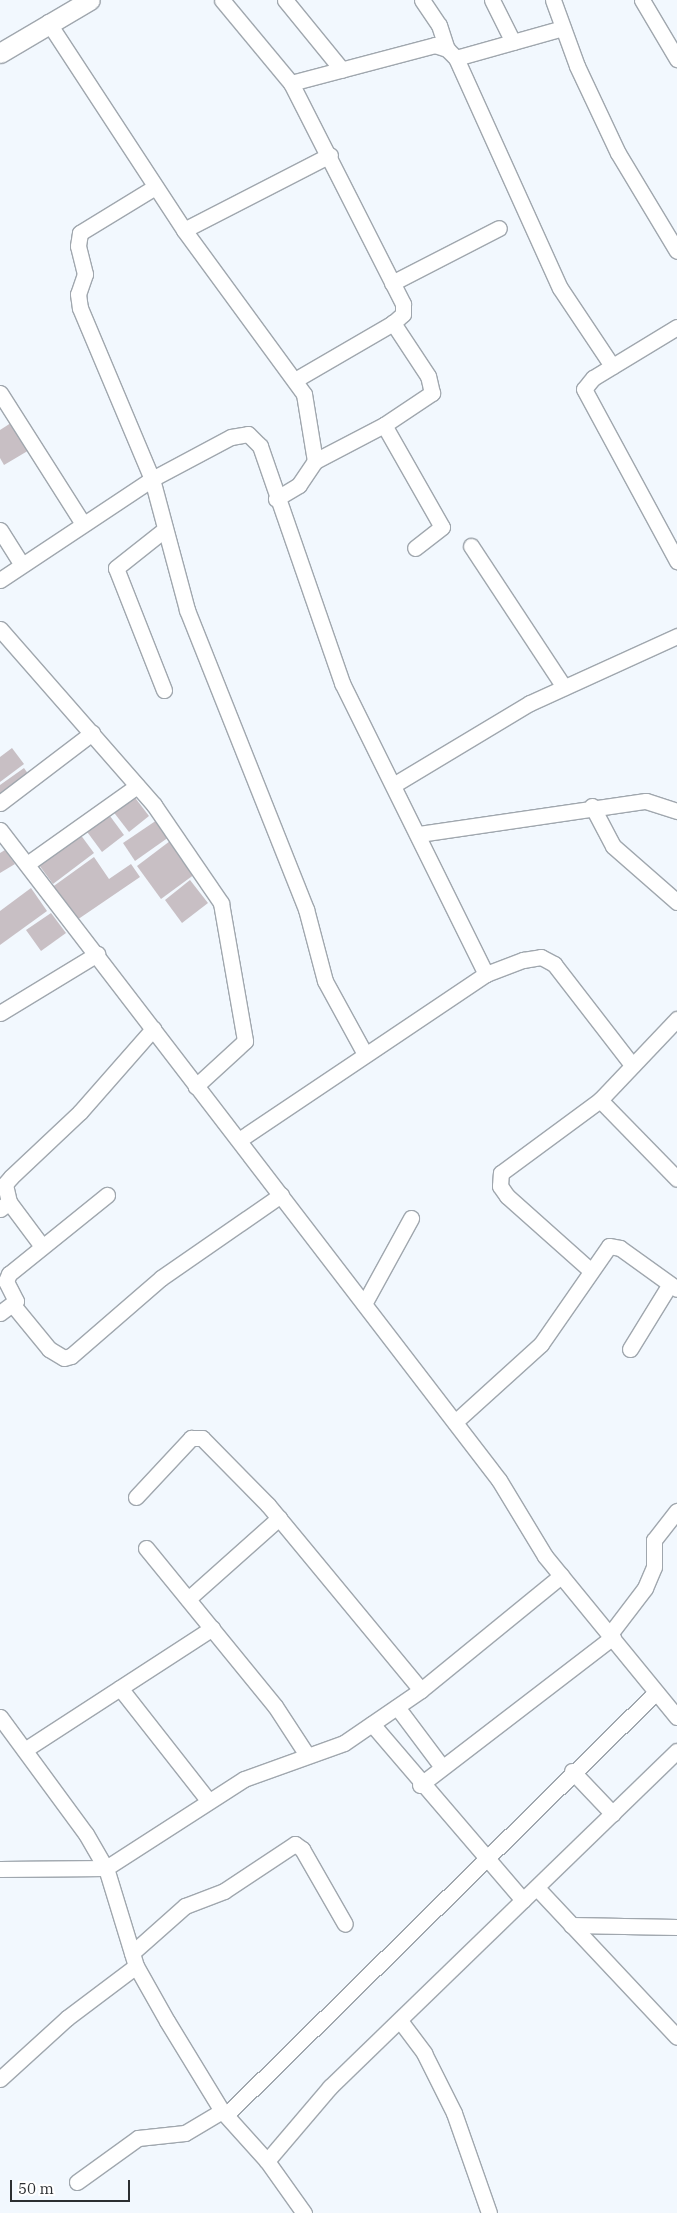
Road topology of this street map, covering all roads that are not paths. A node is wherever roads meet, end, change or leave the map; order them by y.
1 (90, 0) edge
2 (222, 0) edge
3 (285, 0) edge
4 (422, 0) edge
5 (492, 0) edge
6 (554, 0) edge
7 (642, 0) edge
8 (48, 22) junction
9 (563, 28) junction
10 (512, 42) junction
11 (452, 53) junction
12 (0, 54) edge
13 (677, 59) edge
14 (342, 70) junction
15 (291, 83) junction
16 (330, 155) junction
17 (155, 187) junction
18 (499, 228) dead end
19 (184, 230) junction
20 (677, 251) edge
21 (392, 283) junction
22 (393, 323) junction
23 (677, 327) edge
24 (612, 366) junction
25 (294, 380) junction
26 (0, 393) edge
27 (384, 425) junction
28 (315, 461) junction
29 (152, 479) junction
30 (276, 499) junction
31 (83, 524) junction
32 (0, 530) edge
33 (164, 530) junction
34 (471, 546) dead end
35 (415, 548) dead end
36 (677, 561) edge
37 (22, 565) junction
38 (0, 580) edge
39 (0, 629) edge
40 (677, 636) edge
41 (564, 687) junction
42 (164, 690) dead end
43 (92, 733) junction
44 (395, 784) junction
45 (137, 786) junction
46 (0, 803) edge
47 (592, 806) junction
48 (677, 811) edge
49 (0, 830) edge
50 (419, 834) junction
51 (27, 864) junction
52 (677, 902) edge
53 (97, 954) junction
54 (486, 974) junction
55 (0, 1013) edge
56 (677, 1019) edge
57 (153, 1029) junction
58 (364, 1054) junction
59 (632, 1065) junction
60 (196, 1086) junction
61 (600, 1100) junction
62 (239, 1140) junction
63 (677, 1178) edge
64 (107, 1195) dead end
65 (281, 1195) junction
66 (4, 1205) edge
67 (412, 1218) dead end
68 (41, 1245) junction
69 (590, 1270) junction
70 (674, 1286) edge
71 (364, 1304) junction
72 (13, 1305) junction
73 (0, 1313) edge
74 (630, 1348) dead end
75 (455, 1422) junction
76 (136, 1496) dead end
77 (677, 1511) edge
78 (279, 1518) junction
79 (146, 1548) dead end
80 (561, 1576) junction
81 (188, 1599) junction
82 (212, 1628) junction
83 (612, 1636) junction
84 (120, 1688) junction
85 (421, 1690) junction
86 (656, 1692) junction
87 (397, 1707) junction
88 (0, 1717) edge
89 (677, 1717) edge
90 (372, 1724) junction
91 (26, 1749) junction
92 (677, 1751) edge
93 (307, 1755) junction
94 (442, 1767) junction
95 (572, 1771) junction
96 (420, 1785) junction
97 (207, 1799) junction
98 (613, 1814) junction
99 (485, 1858) junction
100 (106, 1868) junction
101 (0, 1869) edge
102 (537, 1888) junction
103 (522, 1900) junction
104 (345, 1924) dead end
105 (572, 1925) junction
106 (677, 1927) edge
107 (134, 1960) junction
108 (401, 2022) junction
109 (677, 2037) edge
110 (0, 2079) edge
111 (224, 2113) junction
112 (267, 2161) junction
113 (77, 2182) dead end
114 (304, 2213) edge
115 (489, 2213) edge

1 - 8 street
2 - 15 street
3 - 14 street
4 - 11 street
5 - 10 street
6 - 9 street
7 - 13 street
8 - 12 street
8 - 17 street
9 - 10 street
9 - 20 street
10 - 11 street
11 - 14 street
11 - 24 street
14 - 15 street
15 - 16 street
16 - 19 street
16 - 21 street
17 - 19 street
17 - 29 street
18 - 21 street
19 - 25 street
21 - 22 street
22 - 25 street
22 - 27 street
23 - 24 street
24 - 36 street
25 - 28 street
26 - 31 street
27 - 28 street
27 - 35 street
28 - 30 street
29 - 30 street
29 - 31 street
29 - 33 street
30 - 44 street
31 - 37 street
32 - 37 street
33 - 42 street
33 - 58 street
34 - 41 street
37 - 38 street
39 - 43 street
40 - 41 street
41 - 44 street
43 - 45 street
43 - 46 street
44 - 50 street
45 - 51 street
45 - 60 street
47 - 48 street
47 - 50 street
47 - 52 street
49 - 51 street
50 - 54 street
51 - 53 street
53 - 55 street
53 - 57 street
54 - 58 street
54 - 59 street
56 - 59 street
57 - 60 street
57 - 66 street
58 - 62 street
59 - 61 street
60 - 62 street
61 - 63 street
61 - 69 street
62 - 65 street
64 - 68 street
65 - 71 street
65 - 72 street
66 - 68 street
67 - 71 street
68 - 72 street
69 - 70 street
69 - 75 street
70 - 74 street
71 - 75 street
72 - 73 street
75 - 80 street
76 - 78 street
77 - 83 street
78 - 81 street
78 - 85 street
79 - 81 street
80 - 83 street
80 - 85 street
81 - 82 street
82 - 84 street
82 - 93 street
83 - 86 street
83 - 94 street
84 - 91 street
84 - 97 street
85 - 87 street
86 - 89 street
86 - 95 street
87 - 90 street
87 - 94 street
88 - 91 street
90 - 93 street
90 - 96 street
91 - 100 street
92 - 98 street
93 - 97 street
94 - 96 street
95 - 98 street
95 - 99 street
96 - 99 street
97 - 100 street
98 - 102 street
99 - 103 street
99 - 111 street
100 - 101 street
100 - 107 street
102 - 103 street
102 - 105 street
103 - 108 street
104 - 107 street
105 - 106 street
105 - 109 street
107 - 110 street
107 - 111 street
108 - 112 street
108 - 115 street
111 - 112 street
111 - 113 street
112 - 114 street

